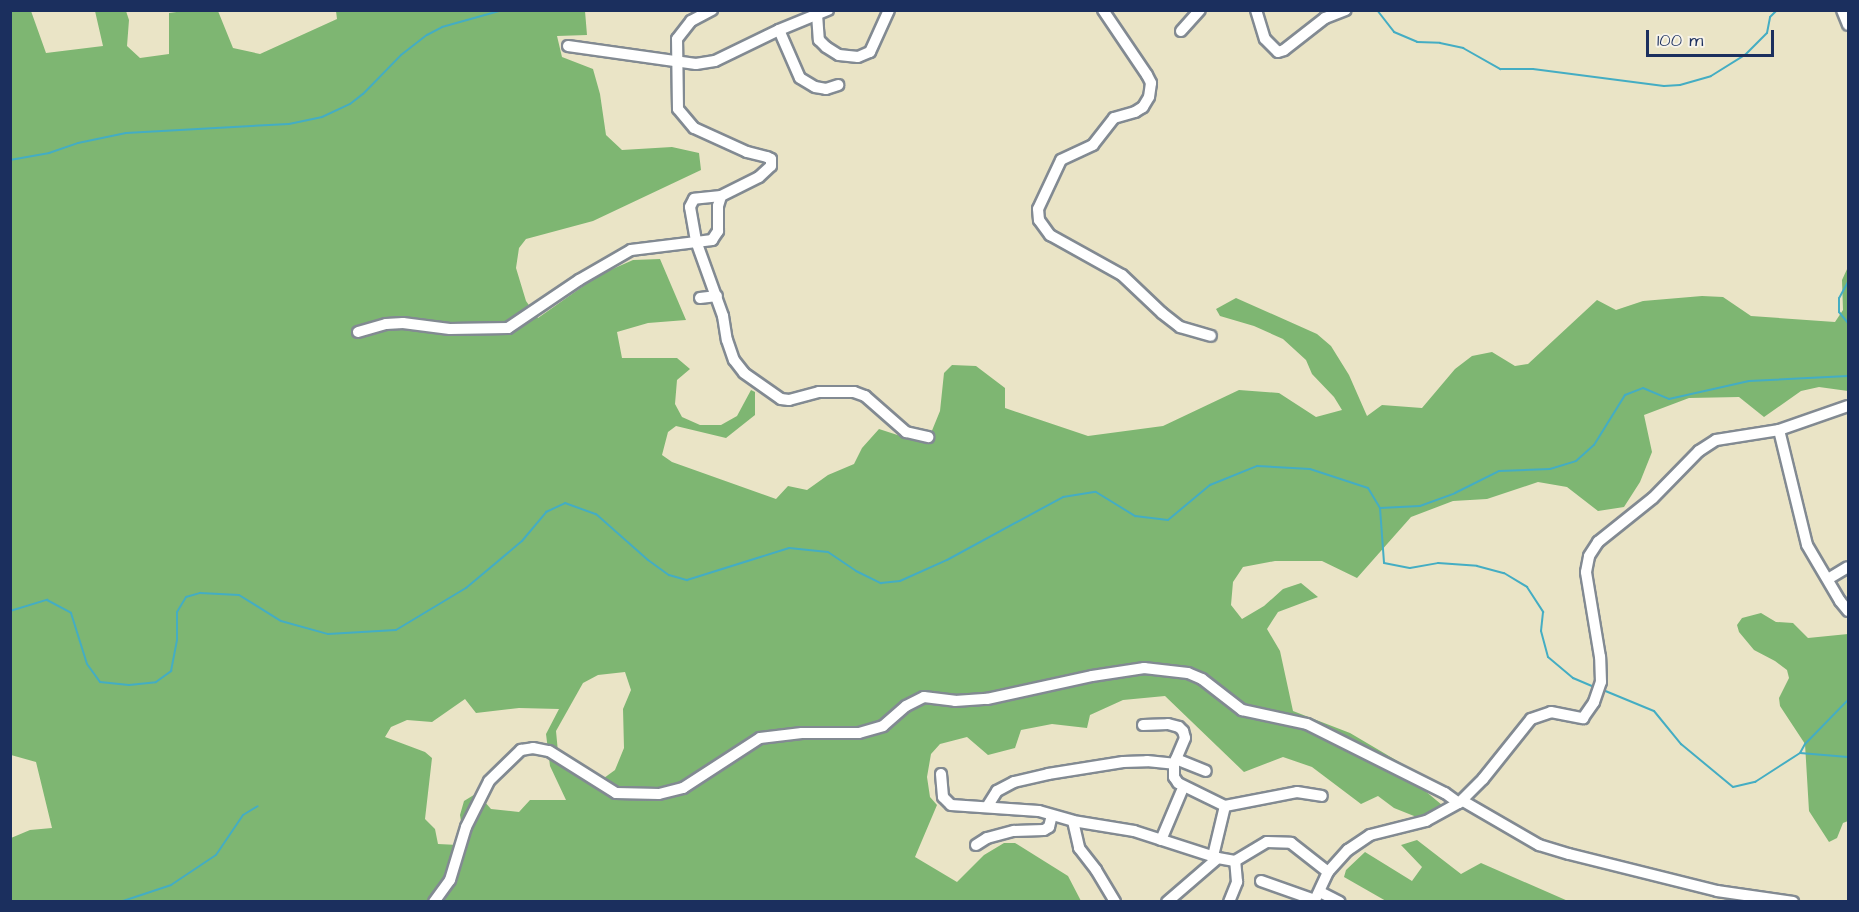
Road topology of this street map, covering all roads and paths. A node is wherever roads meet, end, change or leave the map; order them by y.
1 (712, 10) edge
2 (889, 10) edge
3 (1102, 10) edge
4 (1200, 10) edge
5 (1256, 10) edge
6 (1346, 10) edge
7 (1842, 10) edge
8 (822, 12) edge
9 (1848, 25) edge
10 (780, 30) junction
11 (1181, 31) dead end
12 (568, 46) dead end
13 (676, 63) junction
14 (838, 85) dead end
15 (721, 196) junction
16 (696, 241) junction
17 (717, 296) junction
18 (700, 298) dead end
19 (358, 332) dead end
20 (1211, 336) dead end
21 (1848, 406) edge
22 (1779, 430) junction
23 (928, 437) dead end
24 (1848, 567) edge
25 (1828, 579) junction
26 (1848, 611) edge
27 (1143, 725) dead end
28 (1175, 761) junction
29 (1206, 771) dead end
30 (941, 774) dead end
31 (1184, 788) junction
32 (1322, 796) dead end
33 (1461, 802) junction
34 (1225, 806) junction
35 (987, 807) junction
36 (1052, 815) junction
37 (1073, 821) junction
38 (1161, 840) junction
39 (976, 845) dead end
40 (1215, 857) junction
41 (1234, 861) junction
42 (1328, 872) junction
43 (1261, 881) dead end
44 (1316, 898) edge
45 (434, 902) edge
46 (1115, 902) edge
47 (1167, 902) edge
48 (1229, 902) edge
49 (1340, 902) edge
50 (1793, 902) edge

1 - 13 street
2 - 8 street
3 - 20 street
4 - 11 street
5 - 6 street
7 - 9 street
8 - 10 street
10 - 13 street
10 - 14 street
12 - 13 street
13 - 15 street
15 - 16 street
15 - 16 street
16 - 17 street
16 - 19 street
17 - 18 street
17 - 23 street
21 - 22 street
22 - 25 street
22 - 33 street
24 - 25 street
25 - 26 street
27 - 28 street
28 - 29 street
28 - 31 street
28 - 35 street
30 - 35 street
31 - 34 street
31 - 38 street
32 - 34 street
33 - 42 street
33 - 45 street
33 - 50 street
34 - 40 street
35 - 36 street
36 - 37 street
36 - 39 street
37 - 38 street
37 - 46 street
38 - 40 street
40 - 41 street
40 - 47 street
41 - 42 street
41 - 48 street
42 - 44 street
43 - 44 street
44 - 49 street

